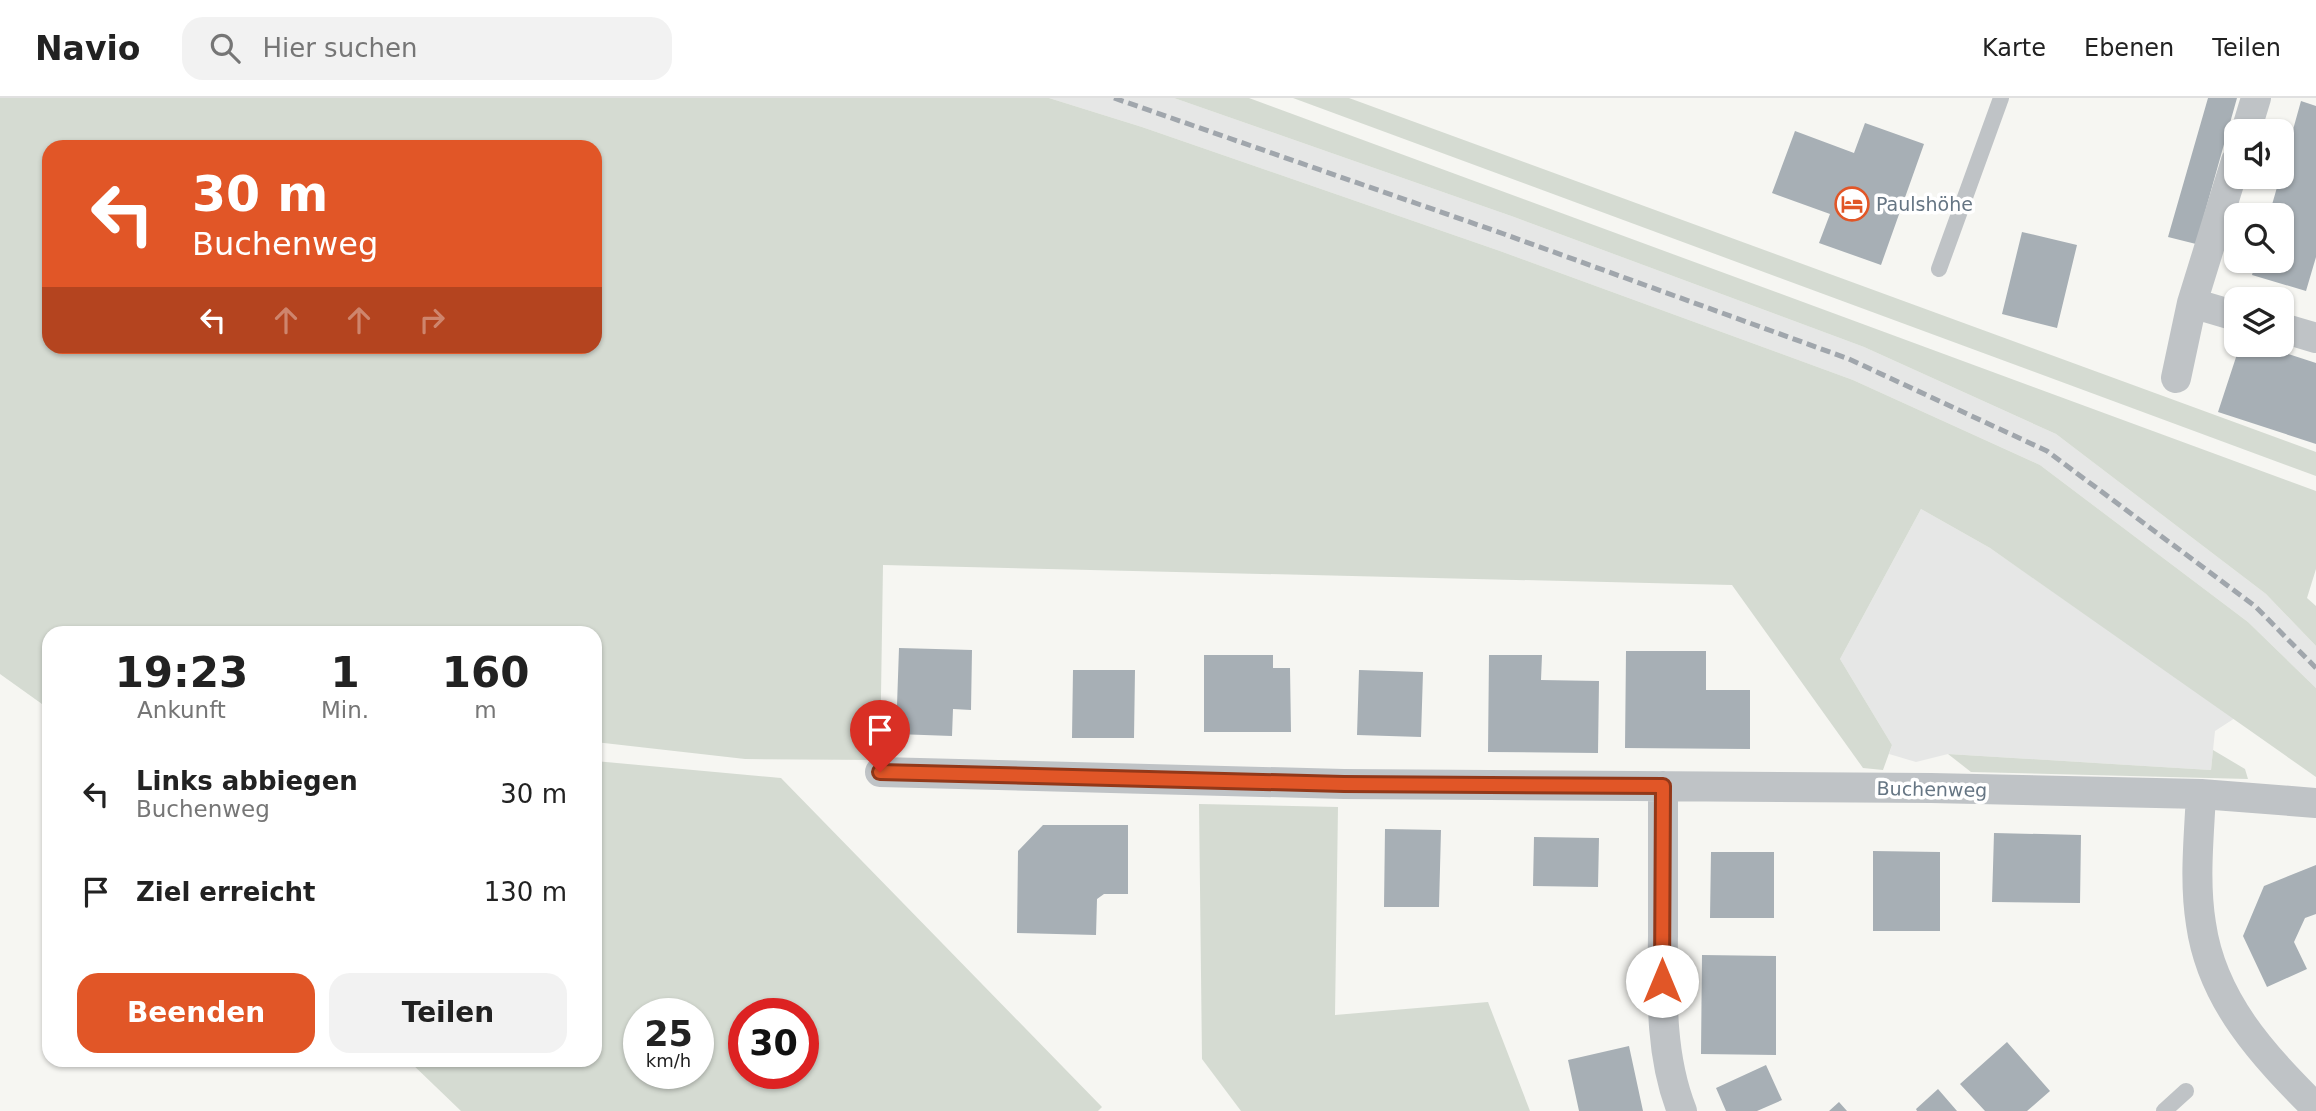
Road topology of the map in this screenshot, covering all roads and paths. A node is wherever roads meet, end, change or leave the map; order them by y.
1 (2001, 98) edge
2 (2256, 98) edge
3 (2250, 119) edge
4 (2227, 189) edge
5 (1939, 269) dead end
6 (2192, 303) junction
7 (2224, 312) edge
8 (2294, 332) edge
9 (2316, 338) edge
10 (2176, 378) dead end
11 (880, 772) dead end
12 (1663, 786) junction
13 (2201, 794) junction
14 (2316, 803) edge
15 (2186, 1091) dead end
16 (2316, 1108) edge
17 (1682, 1111) edge
18 (2164, 1111) edge

1 - 5 lane
2 - 3 street
4 - 6 street
6 - 7 street
6 - 10 street
8 - 9 street
11 - 12 street, Buchenweg
12 - 13 street, Buchenweg
12 - 17 street
13 - 14 street, Buchenweg
13 - 16 street
15 - 18 lane

